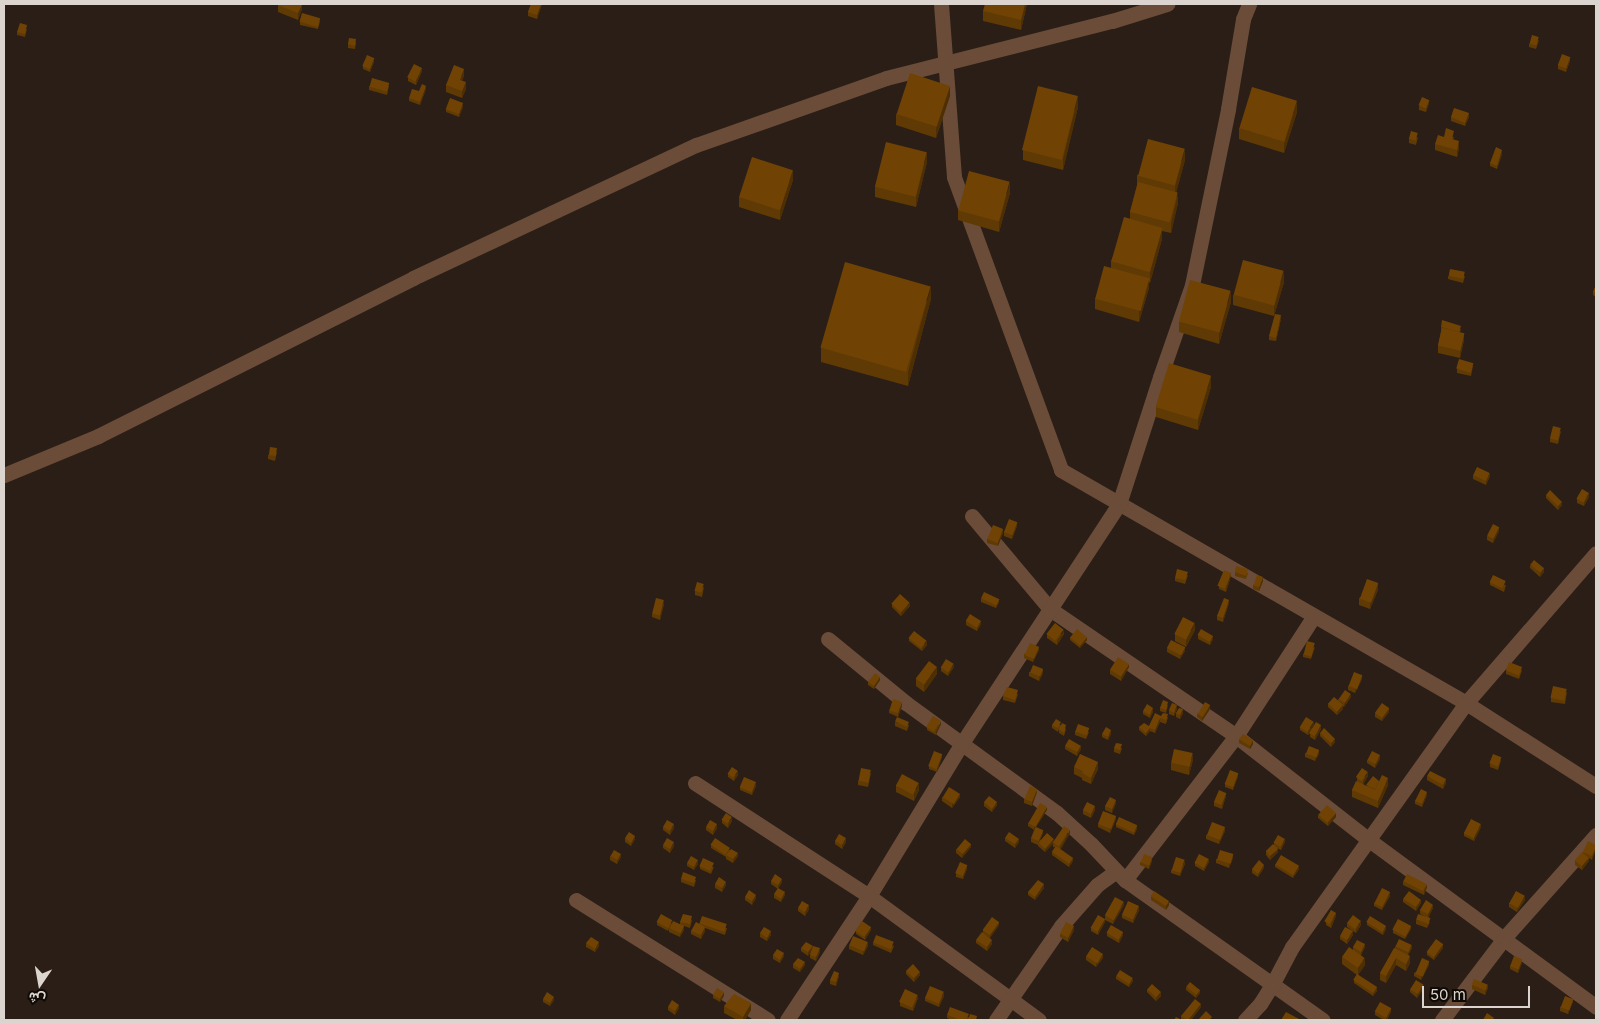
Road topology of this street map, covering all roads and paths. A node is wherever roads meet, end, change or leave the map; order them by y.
1 (940, 4) edge
2 (1167, 4) edge
3 (1248, 4) edge
4 (946, 64) junction
5 (4, 475) edge
6 (1119, 504) junction
7 (972, 516) dead end
8 (1596, 553) edge
9 (1050, 609) junction
10 (1314, 616) junction
11 (828, 639) dead end
12 (1466, 703) junction
13 (1236, 736) junction
14 (962, 743) junction
15 (695, 783) dead end
16 (1596, 786) edge
17 (1596, 835) edge
18 (1369, 840) junction
19 (1120, 876) junction
20 (868, 896) junction
21 (576, 900) dead end
22 (1505, 937) junction
23 (1273, 984) junction
24 (1010, 999) junction
25 (1596, 1007) edge
26 (768, 1020) edge
27 (787, 1020) edge
28 (996, 1020) edge
29 (1039, 1020) edge
30 (1245, 1020) edge
31 (1323, 1020) edge
32 (1442, 1020) edge

1 - 4 street
2 - 4 street
3 - 6 street
4 - 5 street
4 - 6 street
6 - 9 street
6 - 10 street
7 - 9 street
8 - 12 street
9 - 13 street
9 - 14 street
10 - 12 street
10 - 13 street
11 - 14 street
12 - 16 street
12 - 18 street
13 - 18 street
13 - 19 street
14 - 19 street
14 - 20 street
15 - 20 street
17 - 22 street
18 - 22 street
18 - 23 street
19 - 23 street
19 - 24 street
20 - 24 street
20 - 27 street
21 - 26 street
22 - 25 street
22 - 32 street
23 - 30 street
23 - 31 street
24 - 28 street
24 - 29 street

